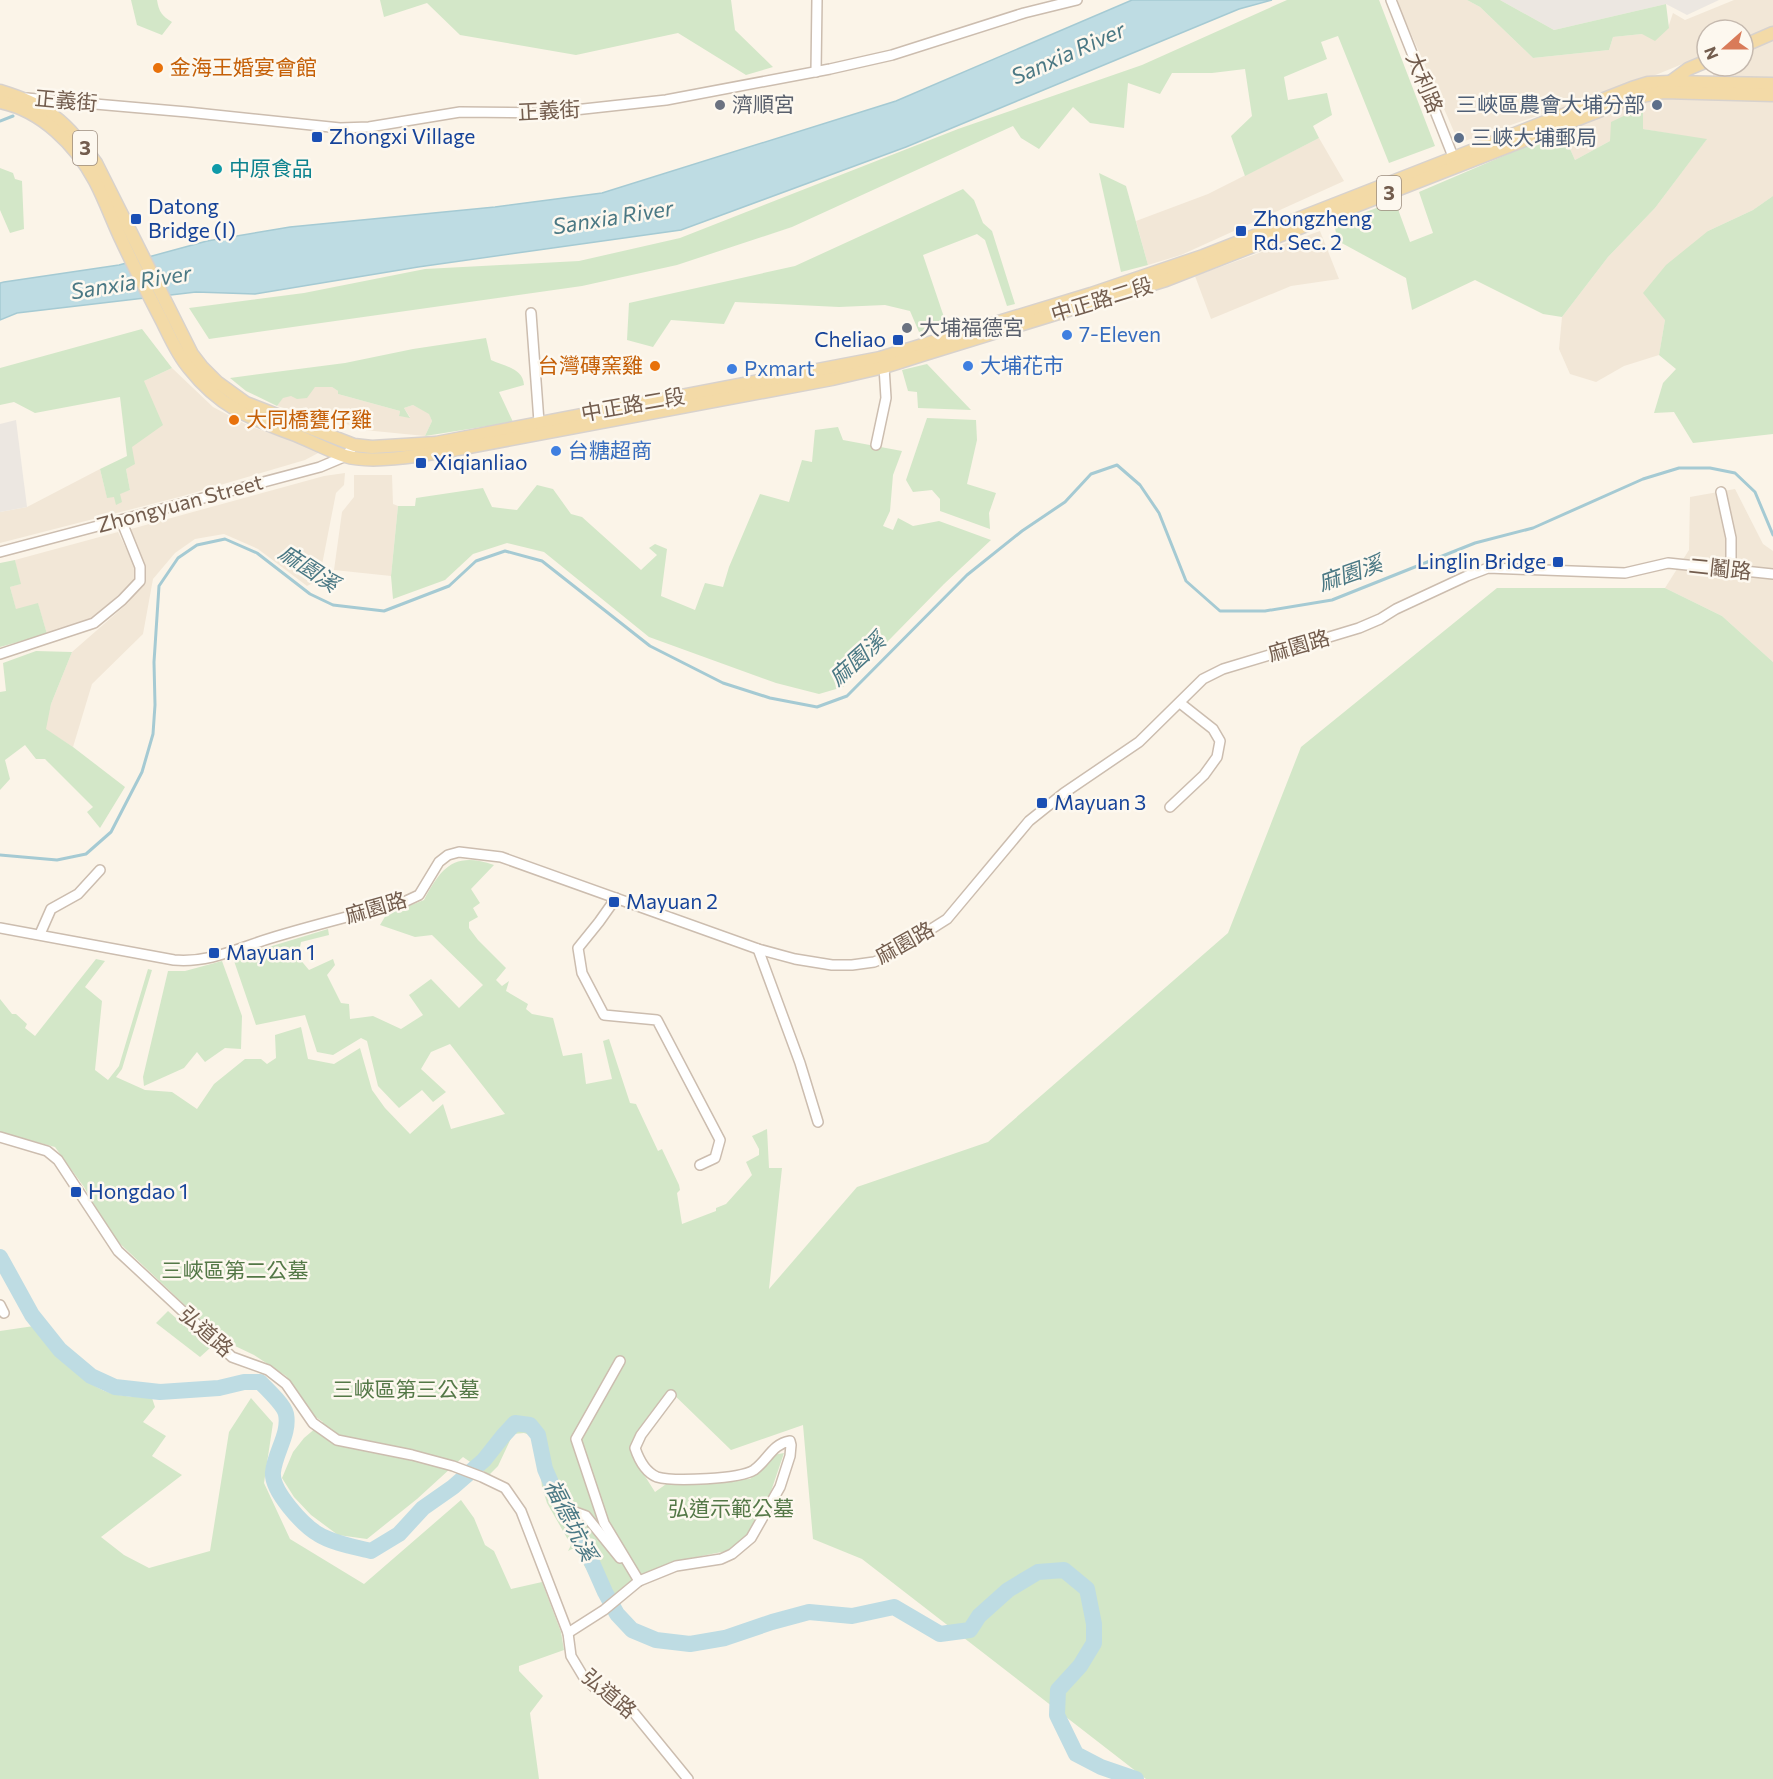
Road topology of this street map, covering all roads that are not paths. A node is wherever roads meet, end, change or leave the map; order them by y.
1 (817, 0) edge
2 (1077, 0) edge
3 (1391, 0) edge
4 (1773, 33) edge
5 (1755, 41) edge
6 (1695, 66) edge
7 (816, 72) junction
8 (1773, 84) edge
9 (1666, 87) junction
10 (0, 91) edge
11 (1773, 95) edge
12 (18, 101) junction
13 (0, 102) edge
14 (1455, 162) junction
15 (531, 313) dead end
16 (884, 367) junction
17 (538, 422) junction
18 (354, 445) junction
19 (876, 445) dead end
20 (346, 456) junction
21 (1720, 492) dead end
22 (121, 520) junction
23 (0, 552) edge
24 (1668, 563) joint
25 (1731, 570) junction
26 (1773, 574) edge
27 (0, 654) edge
28 (1180, 703) junction
29 (1170, 807) dead end
30 (100, 870) dead end
31 (616, 898) junction
32 (0, 928) edge
33 (40, 934) junction
34 (758, 949) junction
35 (818, 1122) dead end
36 (0, 1137) edge
37 (700, 1165) dead end
38 (620, 1361) dead end
39 (671, 1395) dead end
40 (575, 1512) dead end
41 (627, 1563) junction
42 (639, 1581) junction
43 (568, 1633) junction
44 (688, 1779) edge

1 - 7 street
2 - 7 street, 正義街
3 - 14 street, 大利路
4 - 5 main road
6 - 9 main road
7 - 12 street, 正義街
8 - 9 main road, 中正路二段 / 3
9 - 11 main road, 中正路二段 / 3
9 - 14 main road, 中正路二段 / 3
10 - 12 main road, 3
12 - 13 main road, 3
12 - 18 main road, 中正路二段 / 3
12 - 20 main road, 中正路二段 / 3
14 - 16 main road, 中正路二段 / 3
14 - 17 main road, 中正路二段 / 3
15 - 17 street
16 - 19 street
16 - 20 main road, 中正路二段 / 3
17 - 18 main road, 中正路二段 / 3
18 - 20 street
20 - 22 street, Zhongyuan Street
21 - 25 street
22 - 23 street, Zhongyuan Street
22 - 27 street
24 - 25 street, 二鬮路
24 - 28 street, 麻園路
25 - 26 street, 二鬮路
28 - 29 street
28 - 34 street, 麻園路
30 - 33 street
31 - 33 street, 麻園路
31 - 34 street, 麻園路
31 - 37 street
32 - 33 street, 麻園路
34 - 35 street
36 - 43 street, 弘道路
38 - 41 street
39 - 42 street
40 - 41 street
41 - 42 street
42 - 43 street
43 - 44 street, 弘道路

